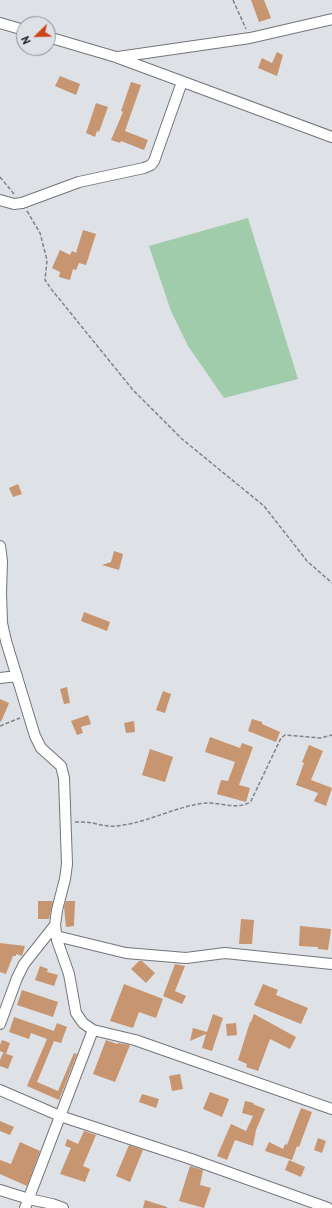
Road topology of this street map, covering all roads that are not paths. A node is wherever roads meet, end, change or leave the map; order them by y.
1 (332, 19) edge
2 (0, 23) edge
3 (16, 28) edge
4 (56, 39) edge
5 (116, 58) junction
6 (182, 82) junction
7 (332, 137) edge
8 (0, 200) edge
9 (0, 546) edge
10 (17, 676) junction
11 (0, 678) edge
12 (55, 925) junction
13 (56, 936) junction
14 (332, 964) edge
15 (0, 1024) edge
16 (93, 1030) junction
17 (0, 1090) edge
18 (332, 1109) edge
19 (60, 1116) junction
20 (0, 1190) edge
21 (27, 1204) edge
22 (63, 1208) edge
23 (328, 1208) edge

1 - 5 street
2 - 3 street
4 - 5 street
5 - 6 street
6 - 7 street
6 - 8 street
9 - 10 street
10 - 11 street
10 - 12 street
12 - 13 street
12 - 15 street
13 - 14 street
13 - 16 street
16 - 18 street
16 - 19 street
17 - 19 street
19 - 21 street
19 - 23 street
20 - 21 street
21 - 22 street

